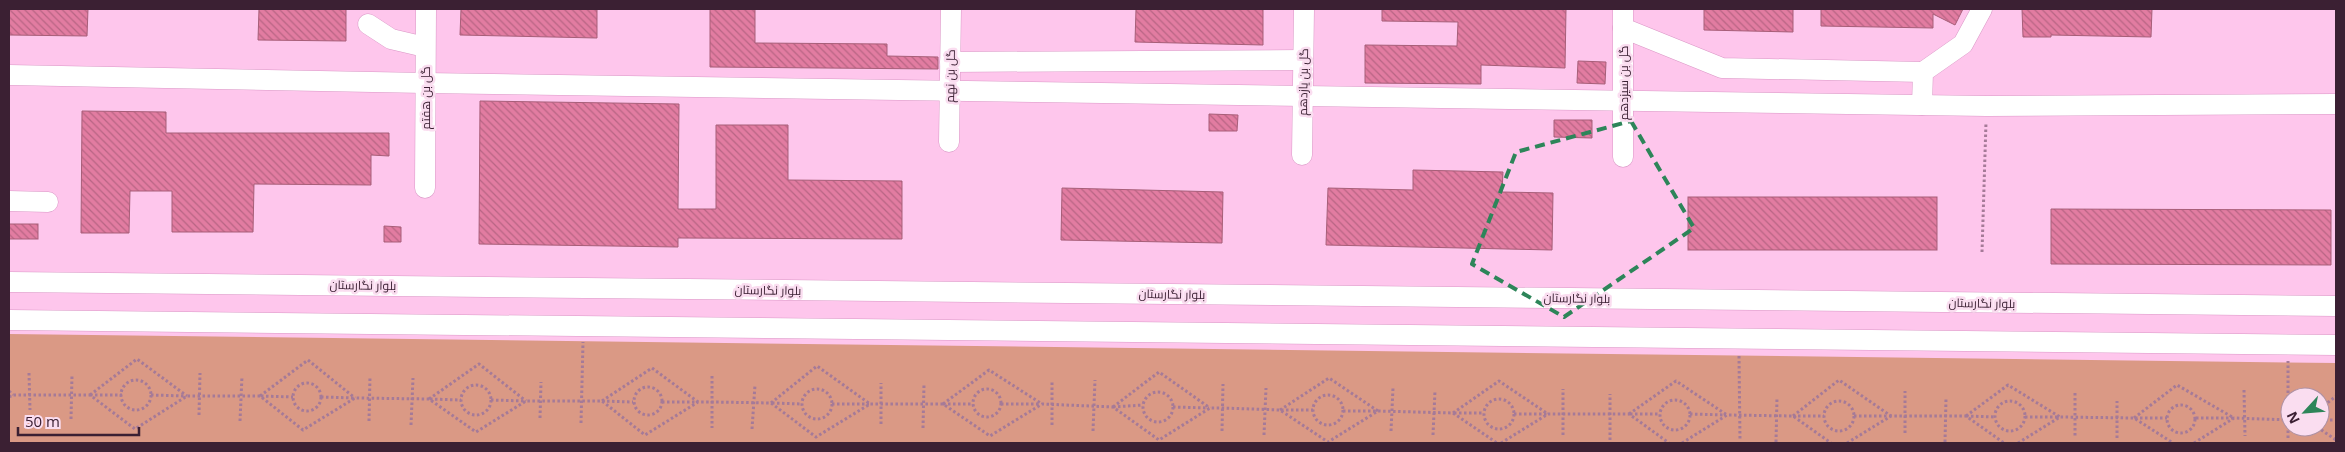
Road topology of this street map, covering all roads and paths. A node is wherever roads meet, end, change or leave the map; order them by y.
1 (426, 9) edge
2 (951, 9) edge
3 (1304, 9) edge
4 (1982, 9) edge
5 (1623, 18) edge
6 (368, 24) dead end
7 (425, 47) junction
8 (1303, 60) junction
9 (950, 62) junction
10 (1923, 72) junction
11 (9, 74) edge
12 (425, 84) junction
13 (950, 91) junction
14 (1303, 97) junction
15 (1623, 101) junction
16 (2336, 104) edge
17 (1922, 105) junction
18 (1987, 106) junction
19 (949, 142) dead end
20 (1302, 155) dead end
21 (1624, 157) dead end
22 (425, 188) dead end
23 (9, 201) edge
24 (48, 202) dead end
25 (1982, 252) dead end
26 (9, 282) edge
27 (2336, 306) edge
28 (9, 320) edge
29 (583, 326) junction
30 (1739, 338) junction
31 (2289, 344) junction
32 (2336, 345) edge
33 (29, 372) dead end
34 (200, 373) dead end
35 (72, 375) dead end
36 (242, 376) dead end
37 (370, 376) dead end
38 (712, 376) dead end
39 (413, 378) dead end
40 (1095, 380) dead end
41 (1052, 381) dead end
42 (541, 382) dead end
43 (881, 383) dead end
44 (924, 384) dead end
45 (1223, 384) dead end
46 (754, 385) dead end
47 (2289, 387) edge
48 (1266, 388) dead end
49 (1393, 388) dead end
50 (1563, 389) dead end
51 (2244, 390) dead end
52 (1435, 391) dead end
53 (1905, 391) dead end
54 (2075, 393) dead end
55 (10, 394) edge
56 (1610, 394) dead end
57 (30, 395) junction
58 (72, 395) junction
59 (90, 395) junction
60 (122, 395) junction
61 (151, 395) junction
62 (187, 396) junction
63 (200, 396) junction
64 (241, 396) junction
65 (260, 396) junction
66 (293, 397) junction
67 (321, 397) junction
68 (1777, 397) dead end
69 (355, 398) junction
70 (370, 398) junction
71 (1946, 398) dead end
72 (412, 399) junction
73 (429, 400) junction
74 (462, 400) junction
75 (491, 400) junction
76 (2117, 400) dead end
77 (526, 401) junction
78 (540, 401) junction
79 (582, 401) junction
80 (602, 401) junction
81 (633, 402) junction
82 (662, 402) junction
83 (698, 402) junction
84 (712, 402) junction
85 (754, 403) junction
86 (771, 403) junction
87 (802, 404) junction
88 (832, 404) junction
89 (870, 404) junction
90 (881, 404) junction
91 (923, 404) junction
92 (943, 404) junction
93 (972, 404) junction
94 (1001, 404) junction
95 (1042, 404) junction
96 (1052, 404) junction
97 (1143, 405) junction
98 (1173, 406) junction
99 (1094, 407) junction
100 (1113, 407) junction
101 (1210, 408) junction
102 (1223, 408) junction
103 (30, 410) dead end
104 (1265, 410) junction
105 (1280, 410) junction
106 (1313, 410) junction
107 (1343, 411) junction
108 (1378, 411) junction
109 (1392, 411) junction
110 (1453, 413) junction
111 (1484, 413) junction
112 (1434, 414) junction
113 (1514, 414) junction
114 (1548, 414) junction
115 (1563, 414) junction
116 (1610, 414) junction
117 (1629, 414) junction
118 (1660, 414) junction
119 (1690, 414) junction
120 (199, 415) dead end
121 (1727, 415) junction
122 (1740, 415) junction
123 (1776, 416) junction
124 (1793, 416) junction
125 (1824, 416) junction
126 (1854, 416) junction
127 (1891, 416) junction
128 (1905, 416) junction
129 (1946, 416) junction
130 (1966, 416) junction
131 (1995, 417) junction
132 (2025, 417) junction
133 (2060, 417) junction
134 (2075, 417) junction
135 (540, 418) dead end
136 (2117, 418) junction
137 (2134, 418) junction
138 (2167, 418) junction
139 (2196, 418) junction
140 (2234, 418) junction
141 (2245, 418) junction
142 (71, 419) dead end
143 (2280, 420) edge
144 (369, 421) dead end
145 (240, 422) dead end
146 (581, 423) dead end
147 (881, 424) dead end
148 (411, 425) dead end
149 (1052, 425) dead end
150 (712, 428) dead end
151 (923, 428) dead end
152 (752, 429) dead end
153 (1392, 430) dead end
154 (1093, 431) dead end
155 (1222, 431) dead end
156 (1904, 433) dead end
157 (1264, 435) dead end
158 (1434, 435) dead end
159 (1563, 435) dead end
160 (2075, 436) dead end
161 (2245, 436) dead end
162 (2117, 438) dead end
163 (1610, 440) dead end
164 (1740, 441) dead end
165 (1776, 442) edge
166 (1946, 442) dead end
167 (1497, 443) edge
168 (1501, 443) edge
169 (1669, 443) edge
170 (1682, 443) edge
171 (1831, 443) edge
172 (1847, 443) edge
173 (2004, 443) edge
174 (2018, 443) edge
175 (2173, 443) edge
176 (2194, 443) edge

1 - 7 street, گل بن هفتم
2 - 9 street, گل بن نهم
3 - 8 street, گل بن یازدهم
4 - 10 street
5 - 10 street
5 - 15 street, گل بن سیزدهم
6 - 7 street
7 - 12 street, گل بن هفتم
8 - 9 street
8 - 14 street, گل بن یازدهم
9 - 13 street, گل بن نهم
10 - 17 street
11 - 12 street
12 - 13 street
12 - 22 street, گل بن هفتم
13 - 14 street
13 - 19 street, گل بن نهم
14 - 15 street
14 - 20 street, گل بن یازدهم
15 - 17 street
15 - 21 street, گل بن سیزدهم
16 - 18 street
17 - 18 street
18 - 25 path
23 - 24 street
26 - 27 street, بلوار نگارستان
28 - 29 street
29 - 30 street
29 - 79 path
30 - 31 street
30 - 122 path
31 - 32 street
31 - 47 path
33 - 57 path
34 - 63 path
35 - 58 path
36 - 64 path
37 - 70 path
38 - 84 path
39 - 72 path
40 - 99 path
41 - 96 path
42 - 78 path
43 - 90 path
44 - 91 path
45 - 102 path
46 - 85 path
48 - 104 path
49 - 109 path
50 - 115 path
51 - 141 path
52 - 112 path
53 - 128 path
54 - 134 path
55 - 57 path
56 - 116 path
57 - 58 path
57 - 103 path
58 - 59 path
58 - 142 path
59 - 60 path
59 - 62 path
59 - 62 path
60 - 61 path
60 - 61 path
61 - 62 path
62 - 63 path
63 - 64 path
63 - 120 path
64 - 65 path
64 - 145 path
65 - 66 path
65 - 69 path
65 - 69 path
66 - 67 path
66 - 67 path
67 - 69 path
68 - 123 path
69 - 70 path
70 - 72 path
70 - 144 path
71 - 129 path
72 - 73 path
72 - 148 path
73 - 74 path
73 - 77 path
73 - 77 path
74 - 75 path
74 - 75 path
75 - 77 path
76 - 136 path
77 - 78 path
78 - 79 path
78 - 135 path
79 - 80 path
79 - 146 path
80 - 81 path
80 - 83 path
80 - 83 path
81 - 82 path
81 - 82 path
82 - 83 path
83 - 84 path
84 - 85 path
84 - 150 path
85 - 86 path
85 - 152 path
86 - 87 path
86 - 89 path
86 - 89 path
87 - 88 path
87 - 88 path
88 - 89 path
89 - 90 path
90 - 91 path
90 - 147 path
91 - 92 path
91 - 151 path
92 - 93 path
92 - 95 path
92 - 95 path
93 - 94 path
93 - 94 path
94 - 95 path
95 - 96 path
96 - 99 path
96 - 149 path
97 - 98 path
97 - 98 path
97 - 100 path
98 - 101 path
99 - 100 path
99 - 154 path
100 - 101 path
100 - 101 path
101 - 102 path
102 - 104 path
102 - 155 path
104 - 105 path
104 - 157 path
105 - 106 path
105 - 108 path
105 - 108 path
106 - 107 path
106 - 107 path
107 - 108 path
108 - 109 path
109 - 112 path
109 - 153 path
110 - 111 path
110 - 112 path
110 - 114 path
110 - 167 path
111 - 113 path
111 - 113 path
112 - 158 path
113 - 114 path
114 - 115 path
114 - 168 path
115 - 116 path
115 - 159 path
116 - 117 path
116 - 163 path
117 - 118 path
117 - 121 path
117 - 169 path
118 - 119 path
118 - 119 path
119 - 121 path
121 - 122 path
121 - 170 path
122 - 123 path
122 - 164 path
123 - 124 path
123 - 165 path
124 - 125 path
124 - 127 path
124 - 171 path
125 - 126 path
125 - 126 path
126 - 127 path
127 - 128 path
127 - 172 path
128 - 129 path
128 - 156 path
129 - 130 path
129 - 166 path
130 - 131 path
130 - 133 path
130 - 173 path
131 - 132 path
131 - 132 path
132 - 133 path
133 - 134 path
133 - 174 path
134 - 136 path
134 - 160 path
136 - 137 path
136 - 162 path
137 - 138 path
137 - 140 path
137 - 175 path
138 - 139 path
138 - 139 path
139 - 140 path
140 - 141 path
140 - 176 path
141 - 143 path
141 - 161 path

